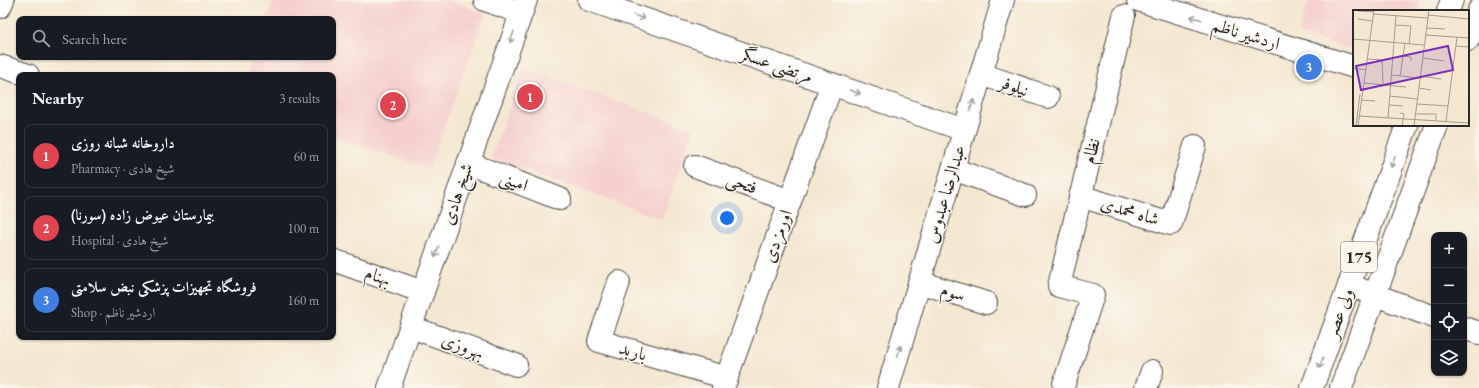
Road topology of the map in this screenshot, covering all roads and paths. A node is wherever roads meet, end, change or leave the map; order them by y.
1 (2, 0) edge
2 (485, 0) edge
3 (589, 0) edge
4 (1003, 0) edge
5 (1452, 0) edge
6 (0, 7) edge
7 (523, 7) edge
8 (1131, 8) edge
9 (1448, 10) edge
10 (1479, 10) edge
11 (1469, 37) edge
12 (0, 66) edge
13 (1353, 67) edge
14 (19, 72) edge
15 (981, 74) junction
16 (832, 84) junction
17 (1048, 97) dead end
18 (1407, 126) edge
19 (1437, 126) edge
20 (964, 130) junction
21 (1195, 146) dead end
22 (468, 163) junction
23 (695, 166) dead end
24 (953, 169) junction
25 (1025, 195) dead end
26 (1080, 196) junction
27 (560, 199) dead end
28 (790, 201) junction
29 (336, 261) edge
30 (619, 282) dead end
31 (919, 282) junction
32 (1349, 285) junction
33 (423, 292) junction
34 (1375, 295) junction
35 (986, 303) dead end
36 (1431, 316) edge
37 (411, 327) junction
38 (1467, 329) edge
39 (1479, 333) edge
40 (516, 365) dead end
41 (725, 383) edge
42 (1064, 384) dead end
43 (389, 388) edge
44 (888, 388) edge
45 (1312, 388) edge
46 (1341, 388) edge

1 - 6 street
2 - 7 street
3 -> 16 street, مرتضی عسگر
4 - 15 street, عبدالرضا عبدوس
5 - 9 street
7 -> 22 street, شیخ هادی
13 -> 8 street, اردشیر ناظم
8 - 26 street, نظام
10 - 11 street
12 - 14 street
15 - 17 street, نیلوفر
20 -> 15 street, عبدالرضا عبدوس
16 -> 20 street, مرتضی عسگر
16 - 28 street, اورمزدی
18 -> 32 street, ولی عصر / 175
19 - 34 street
20 - 24 street, عبدالرضا عبدوس
21 - 26 street, شاه محمدی
22 - 27 street, امینی
22 -> 33 street, شیخ هادی
23 - 28 street, فتحی
24 - 25 street
24 - 31 street, عبدالرضا عبدوس
26 - 42 street, نظام
28 - 41 street, اورمزدی
29 - 33 street, بهنام
30 - 41 street, باربد
31 - 35 street, سوم
44 -> 31 street, عبدالرضا عبدوس
32 - 34 street
32 -> 45 street, ولی عصر / 175
33 - 37 street, شیخ هادی
34 - 36 street
34 - 46 street
37 - 40 street, بهروزی
37 - 43 street, شیخ هادی
38 - 39 street

